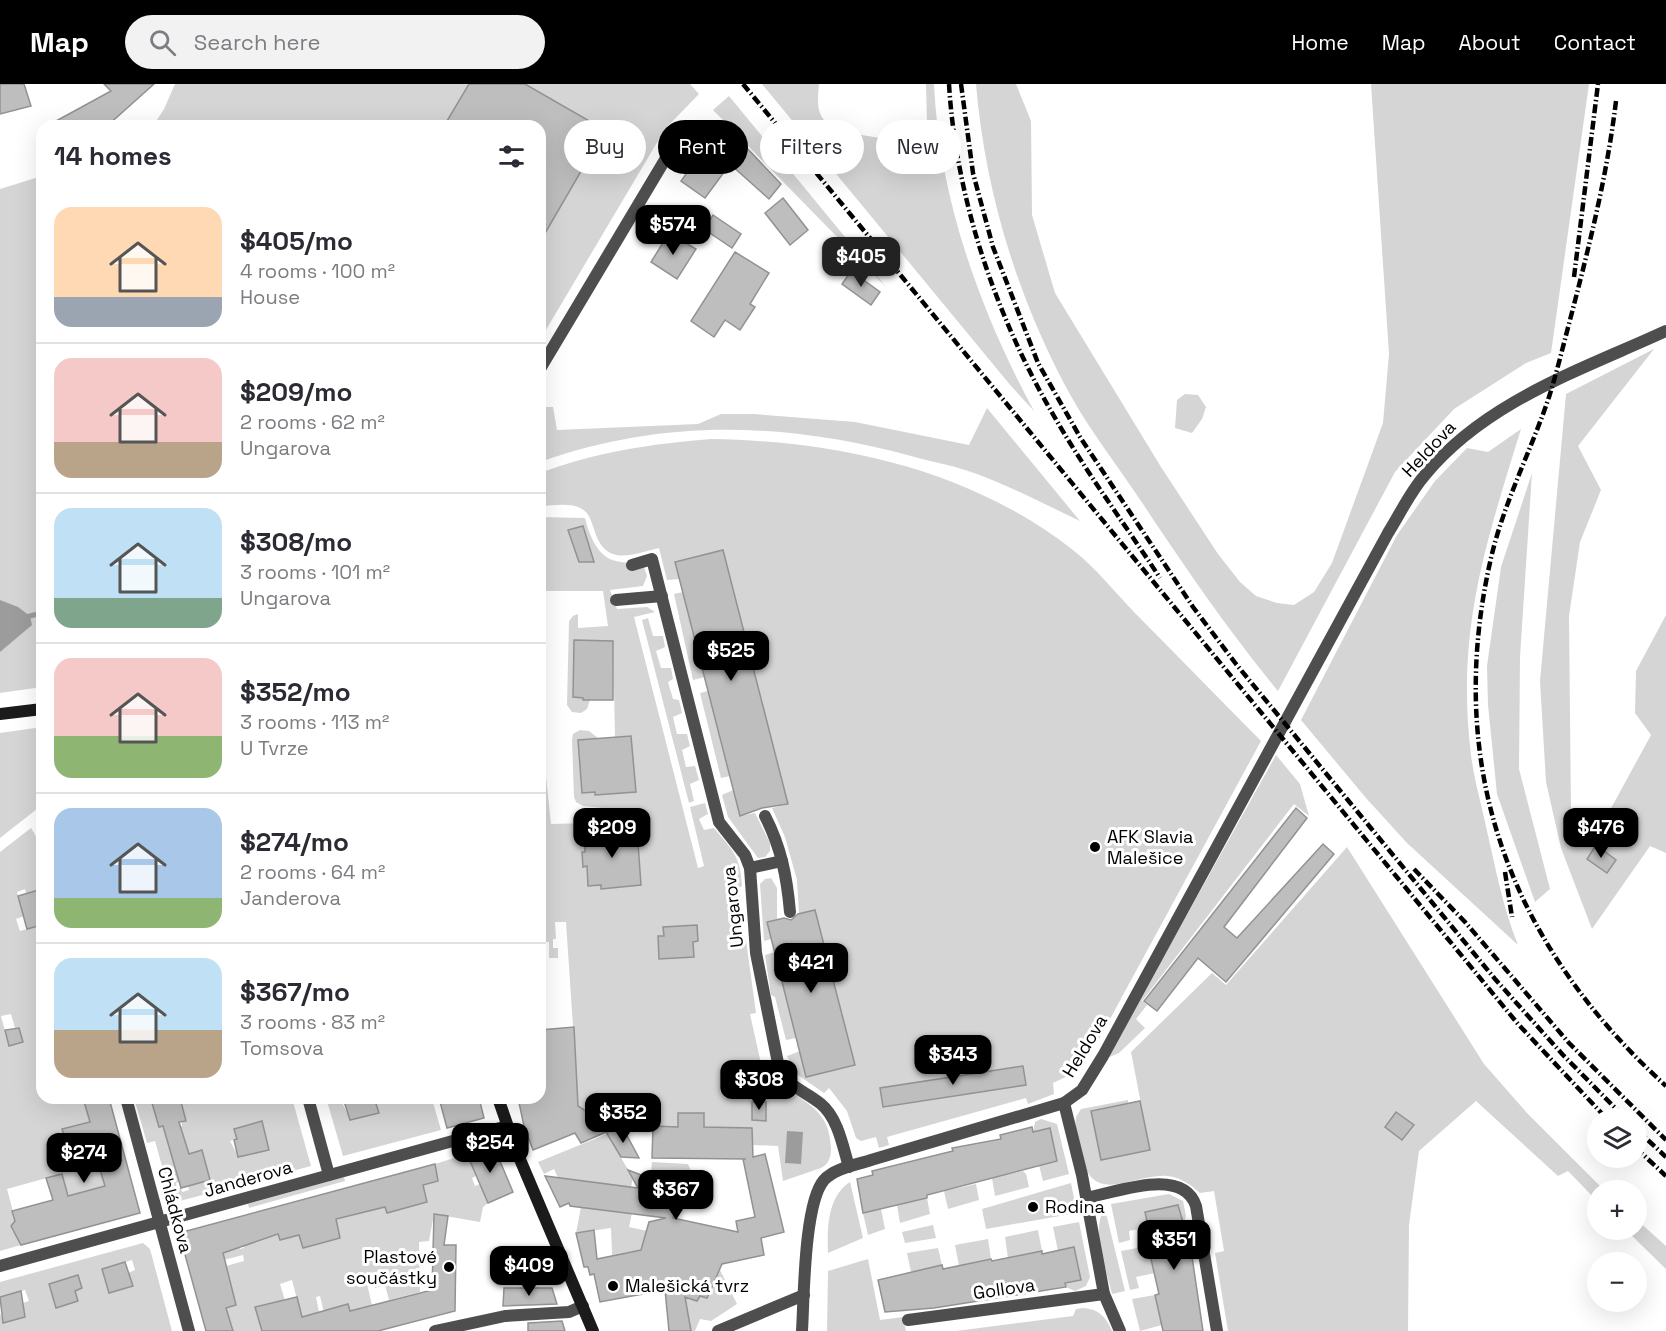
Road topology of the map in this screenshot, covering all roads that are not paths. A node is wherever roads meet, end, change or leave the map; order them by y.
1 (658, 171) edge
2 (1666, 331) edge
3 (546, 359) edge
4 (632, 565) dead end
5 (662, 596) junction
6 (616, 600) dead end
7 (36, 710) edge
8 (0, 714) edge
9 (765, 816) dead end
10 (783, 861) junction
11 (750, 868) junction
12 (790, 912) dead end
13 (1064, 1103) junction
14 (128, 1104) edge
15 (310, 1104) edge
16 (500, 1104) edge
17 (507, 1126) junction
18 (849, 1167) junction
19 (329, 1175) junction
20 (1086, 1198) junction
21 (160, 1222) junction
22 (0, 1266) edge
23 (1104, 1294) junction
24 (804, 1295) junction
25 (583, 1306) junction
26 (908, 1320) dead end
27 (189, 1331) edge
28 (435, 1331) edge
29 (593, 1331) edge
30 (718, 1331) edge
31 (802, 1331) edge
32 (1120, 1331) edge
33 (1217, 1331) edge

1 - 3 street
2 - 13 street, Heldova
4 - 5 street, Ungarova
5 - 6 street
5 - 11 street, Ungarova
7 - 8 main road
9 - 10 street
10 - 11 street
10 - 12 street
11 - 18 street, Ungarova
13 - 18 street, Heldova
13 - 20 street
14 - 21 street, Chládkova
15 - 19 street
16 - 17 main road
17 - 19 street, Janderova
17 - 25 main road
18 - 24 street, Heldova
19 - 21 street, Janderova
20 - 23 street
20 - 33 street
21 - 22 street, Janderova
21 - 27 street, Chládkova
23 - 26 street, Gollova
23 - 32 street
24 - 30 street
24 - 31 street, Heldova
25 - 28 street
25 - 29 main road

